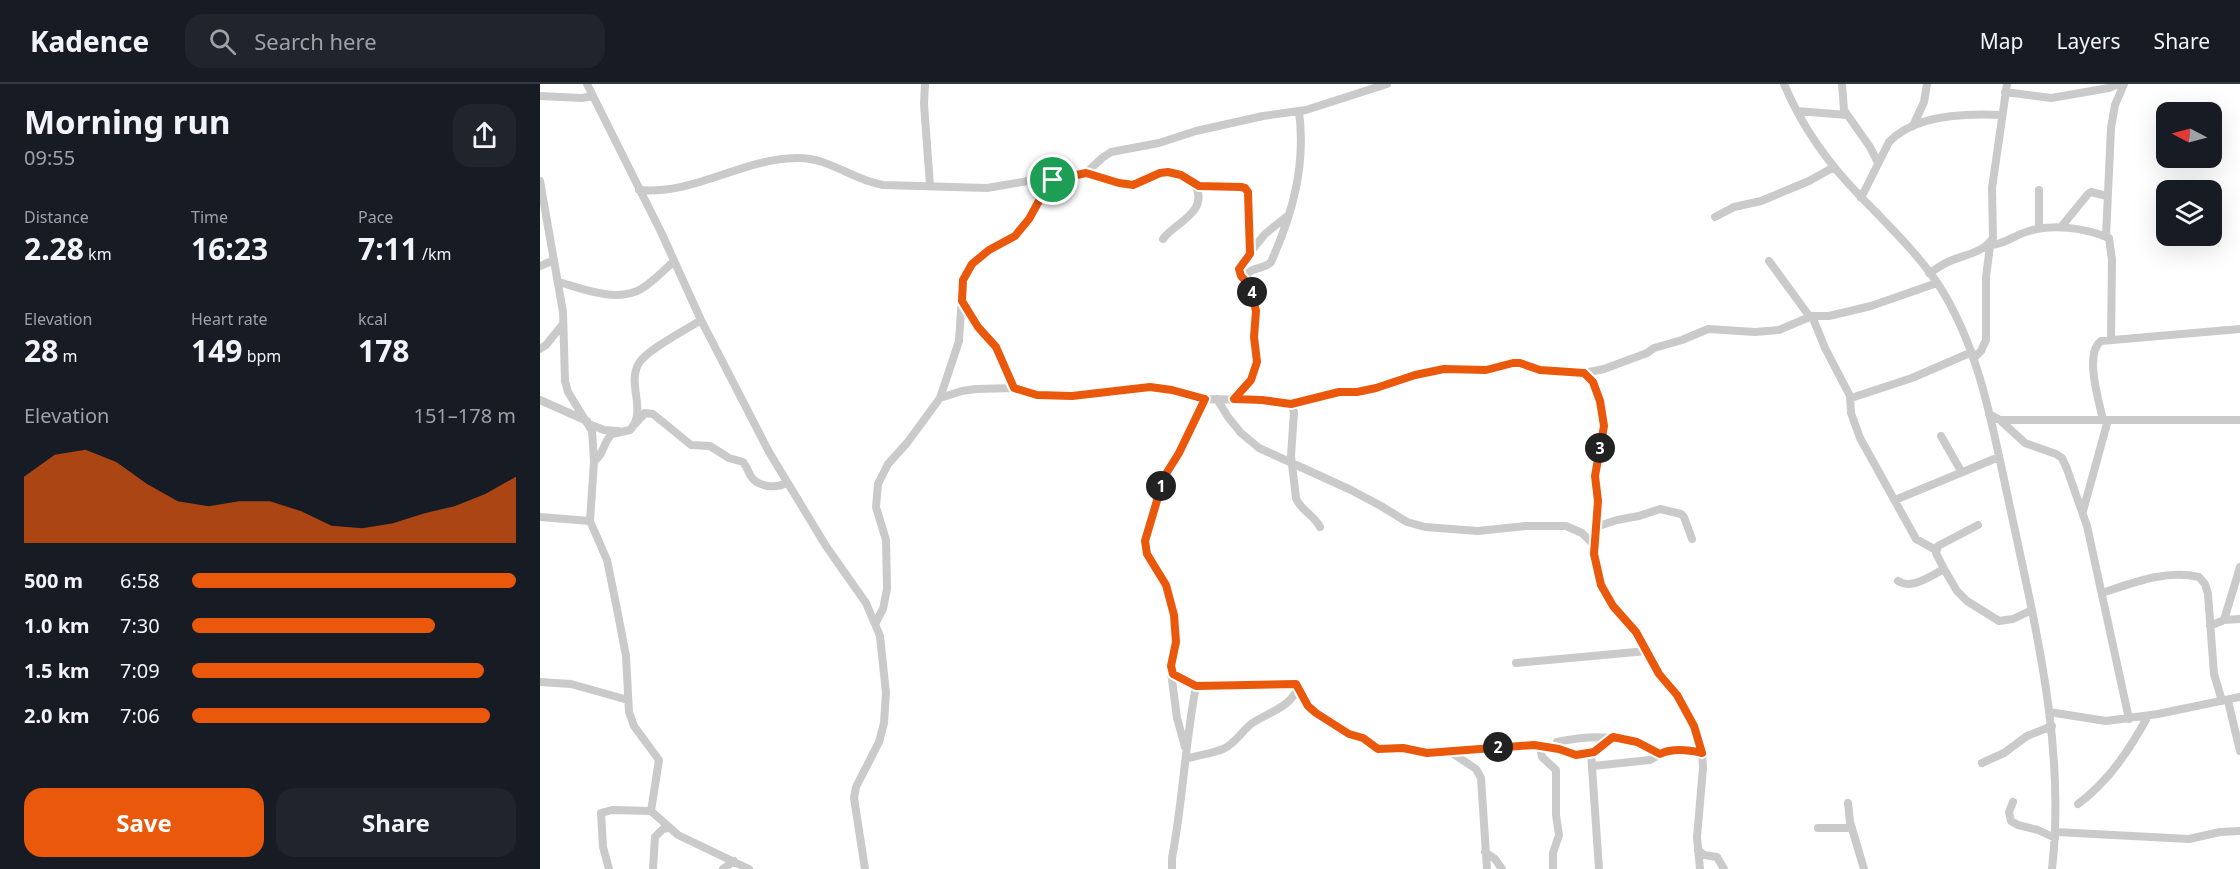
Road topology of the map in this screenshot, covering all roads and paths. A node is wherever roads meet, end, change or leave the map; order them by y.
1 (587, 84) edge
2 (925, 84) edge
3 (1387, 84) edge
4 (1784, 84) edge
5 (1842, 84) edge
6 (1927, 84) edge
7 (2118, 84) edge
8 (2124, 84) edge
9 (2006, 88) edge
10 (540, 96) edge
11 (593, 96) junction
12 (1299, 111) junction
13 (1797, 111) junction
14 (1847, 115) junction
15 (2001, 115) junction
16 (1913, 126) junction
17 (1878, 163) junction
18 (1834, 167) junction
19 (1086, 173) junction
20 (1053, 180) junction
21 (540, 181) edge
22 (1195, 185) junction
23 (930, 186) junction
24 (639, 190) junction
25 (2039, 190) dead end
26 (2107, 196) junction
27 (1861, 198) junction
28 (1289, 214) junction
29 (1715, 218) dead end
30 (2061, 227) junction
31 (2039, 228) junction
32 (2106, 236) junction
33 (1163, 239) dead end
34 (1989, 246) junction
35 (1250, 254) junction
36 (554, 260) junction
37 (1769, 261) dead end
38 (673, 262) junction
39 (540, 266) edge
40 (1929, 273) junction
41 (559, 282) junction
42 (1937, 283) junction
43 (1250, 286) junction
44 (962, 301) junction
45 (1811, 316) junction
46 (701, 320) junction
47 (563, 324) junction
48 (2240, 329) edge
49 (2111, 339) junction
50 (540, 349) edge
51 (1973, 354) junction
52 (1584, 373) junction
53 (1014, 388) junction
54 (940, 398) junction
55 (1851, 398) junction
56 (1205, 399) junction
57 (1217, 399) junction
58 (1234, 399) junction
59 (540, 400) edge
60 (1291, 404) junction
61 (1989, 414) junction
62 (2000, 420) junction
63 (2105, 420) junction
64 (2240, 420) edge
65 (588, 422) junction
66 (634, 424) junction
67 (618, 432) junction
68 (1941, 436) dead end
69 (1999, 457) junction
70 (594, 461) junction
71 (1293, 464) junction
72 (1961, 471) junction
73 (786, 483) junction
74 (1895, 500) junction
75 (2082, 512) junction
76 (540, 517) edge
77 (590, 521) junction
78 (1978, 525) dead end
79 (1320, 527) dead end
80 (1596, 528) junction
81 (1692, 538) dead end
82 (1594, 546) junction
83 (1936, 550) junction
84 (2240, 567) edge
85 (1944, 569) junction
86 (1898, 581) dead end
87 (2102, 593) junction
88 (2032, 610) junction
89 (2224, 620) junction
90 (2239, 621) edge
91 (875, 624) junction
92 (2210, 626) junction
93 (1647, 651) junction
94 (1516, 663) dead end
95 (1171, 671) junction
96 (540, 682) edge
97 (1196, 686) junction
98 (1298, 687) junction
99 (2240, 697) edge
100 (628, 700) junction
101 (2225, 701) junction
102 (2049, 712) junction
103 (2148, 716) junction
104 (2129, 719) junction
105 (2052, 726) junction
106 (1613, 737) junction
107 (1557, 742) dead end
108 (1540, 746) junction
109 (2240, 751) edge
110 (1448, 752) junction
111 (1592, 753) junction
112 (1702, 753) junction
113 (1660, 754) junction
114 (1186, 755) junction
115 (1982, 763) dead end
116 (1593, 766) junction
117 (2013, 802) dead end
118 (1848, 803) dead end
119 (2078, 804) dead end
120 (651, 812) junction
121 (669, 828) junction
122 (1818, 828) dead end
123 (1852, 828) junction
124 (2240, 831) edge
125 (2055, 835) junction
126 (1698, 850) junction
127 (1485, 852) junction
128 (735, 861) junction
129 (609, 869) edge
130 (653, 869) edge
131 (723, 869) edge
132 (749, 869) edge
133 (865, 869) edge
134 (1172, 869) edge
135 (1486, 869) edge
136 (1502, 869) edge
137 (1553, 869) edge
138 (1599, 869) edge
139 (1700, 869) edge
140 (1724, 869) edge
141 (1864, 869) edge
142 (2052, 869) edge

1 - 11 street
2 - 23 street
3 - 12 street
4 - 13 street
5 - 14 street
6 - 16 street
7 - 9 street
8 - 26 street
9 - 15 street
10 - 11 street
11 - 24 street
12 - 19 street
12 - 28 street
13 - 14 street
13 - 18 street
14 - 17 street
15 - 16 street
15 - 34 street
16 - 17 street
17 - 27 street
18 - 27 street
18 - 29 street
19 - 20 street
19 - 22 street
20 - 23 street
20 - 44 street
21 - 36 street
22 - 33 street
22 - 35 street
23 - 24 street
24 - 38 street
25 - 31 street
26 - 30 street
26 - 32 street
27 - 40 street
28 - 35 street
28 - 43 street
30 - 31 street
30 - 32 street
31 - 34 street
32 - 49 street
34 - 40 street
34 - 51 street
35 - 43 street
36 - 39 street
36 - 41 street
37 - 45 street
38 - 41 street
38 - 46 street
40 - 42 street
41 - 47 street
42 - 45 street
42 - 51 street
43 - 58 street
44 - 53 street
44 - 54 street
45 - 52 street
45 - 55 street
46 - 66 street
46 - 73 street
47 - 50 street
47 - 65 street
48 - 49 street
49 - 63 street
51 - 55 street
51 - 61 street
52 - 60 street
52 - 80 street
53 - 54 street
53 - 56 street
54 - 91 street
55 - 74 street
56 - 57 street
56 - 95 street
57 - 58 street
57 - 71 street
58 - 60 street
59 - 65 street
60 - 71 street
61 - 62 street
61 - 69 street
62 - 63 street
62 - 75 street
63 - 64 street
63 - 75 street
65 - 67 street
65 - 70 street
66 - 67 street
66 - 73 street
67 - 70 street
68 - 72 street
69 - 72 street
69 - 88 street
70 - 77 street
71 - 79 street
71 - 82 street
72 - 74 street
73 - 91 street
74 - 83 street
75 - 87 street
76 - 77 street
77 - 100 street
78 - 83 street
80 - 81 street
80 - 82 street
82 - 93 street
83 - 85 street
84 - 89 street
85 - 86 street
85 - 88 street
87 - 92 street
87 - 104 street
88 - 102 street
89 - 90 street
89 - 92 street
91 - 133 street
92 - 101 street
93 - 94 street
93 - 112 street
95 - 97 street
95 - 114 street
96 - 100 street
97 - 98 street
97 - 114 street
98 - 110 street
98 - 114 street
99 - 101 street
100 - 120 street
101 - 103 street
101 - 109 street
102 - 104 street
102 - 105 street
103 - 104 street
103 - 119 street
105 - 115 street
105 - 125 street
106 - 107 street
106 - 111 street
106 - 113 street
108 - 110 street
108 - 111 street
108 - 137 street
110 - 127 street
111 - 116 street
112 - 113 street
112 - 126 street
113 - 116 street
114 - 134 street
116 - 138 street
117 - 125 street
118 - 123 street
120 - 121 street
120 - 129 street
121 - 128 street
121 - 130 street
122 - 123 street
123 - 141 street
124 - 125 street
125 - 142 street
126 - 139 street
126 - 140 street
127 - 135 street
127 - 136 street
128 - 131 street
128 - 132 street

